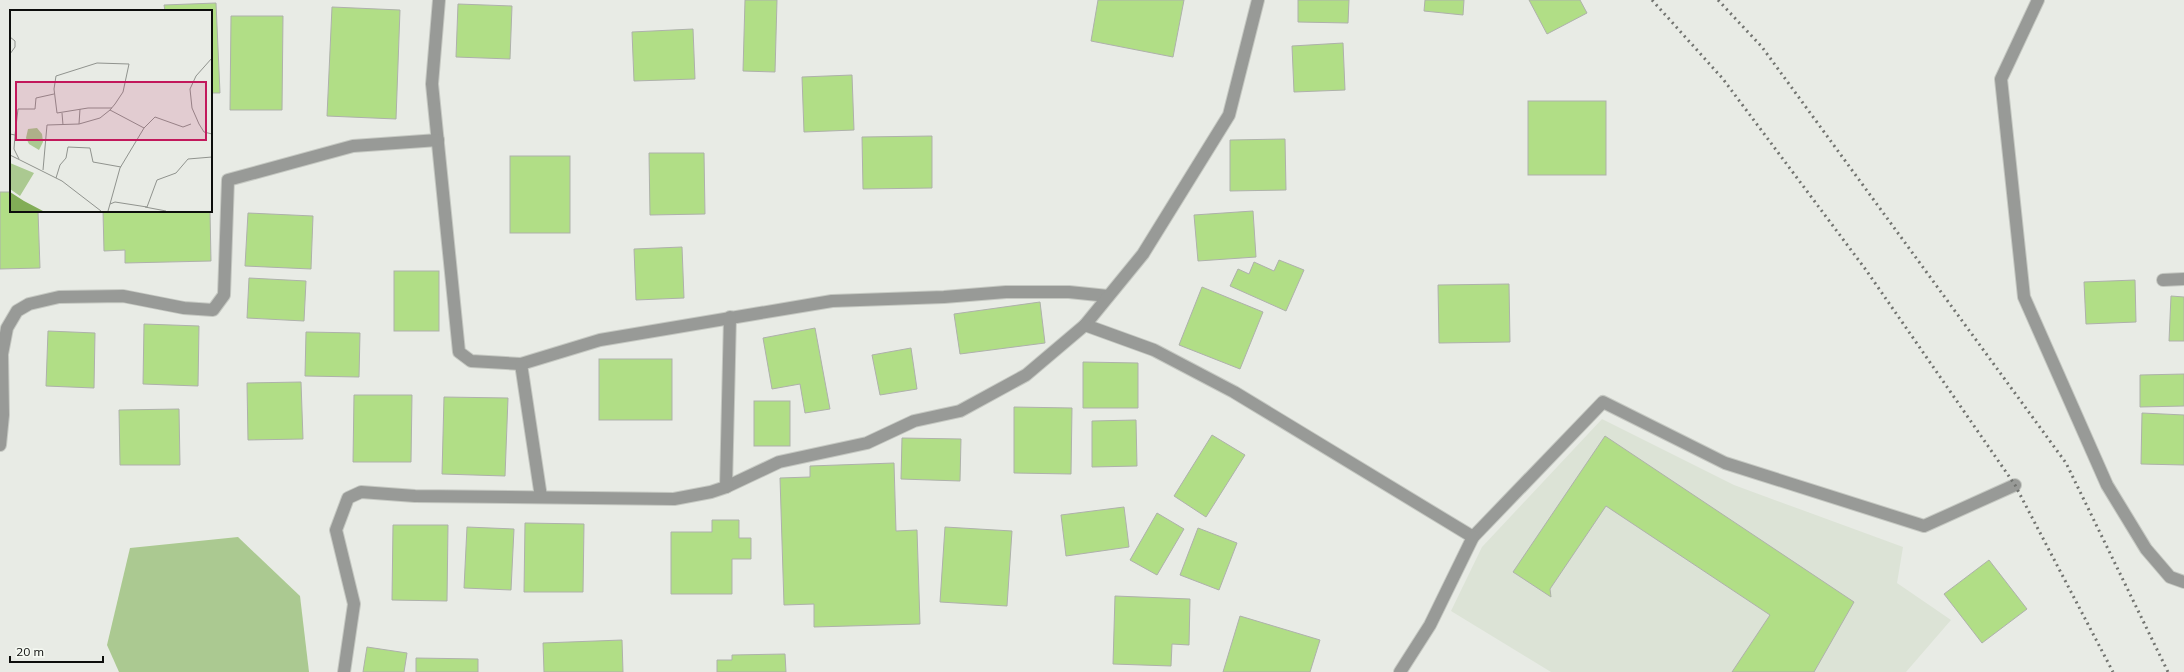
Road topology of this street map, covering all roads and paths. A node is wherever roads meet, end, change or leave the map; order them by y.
1 (439, 0) edge
2 (1258, 0) edge
3 (2038, 0) edge
4 (438, 140) junction
5 (2184, 279) edge
6 (2163, 280) dead end
7 (1108, 296) junction
8 (730, 317) junction
9 (1085, 325) junction
10 (521, 364) junction
11 (0, 445) edge
12 (2015, 484) dead end
13 (726, 487) junction
14 (541, 497) junction
15 (1473, 537) junction
16 (2184, 582) edge
17 (344, 672) edge
18 (1400, 672) edge

1 - 4 street
2 - 7 street
3 - 16 street
4 - 10 street
4 - 11 street
5 - 6 street
7 - 8 street
7 - 9 street
8 - 10 street
8 - 13 street
9 - 13 street
9 - 15 street
10 - 14 street
12 - 15 street
13 - 14 street
14 - 17 street
15 - 18 street

